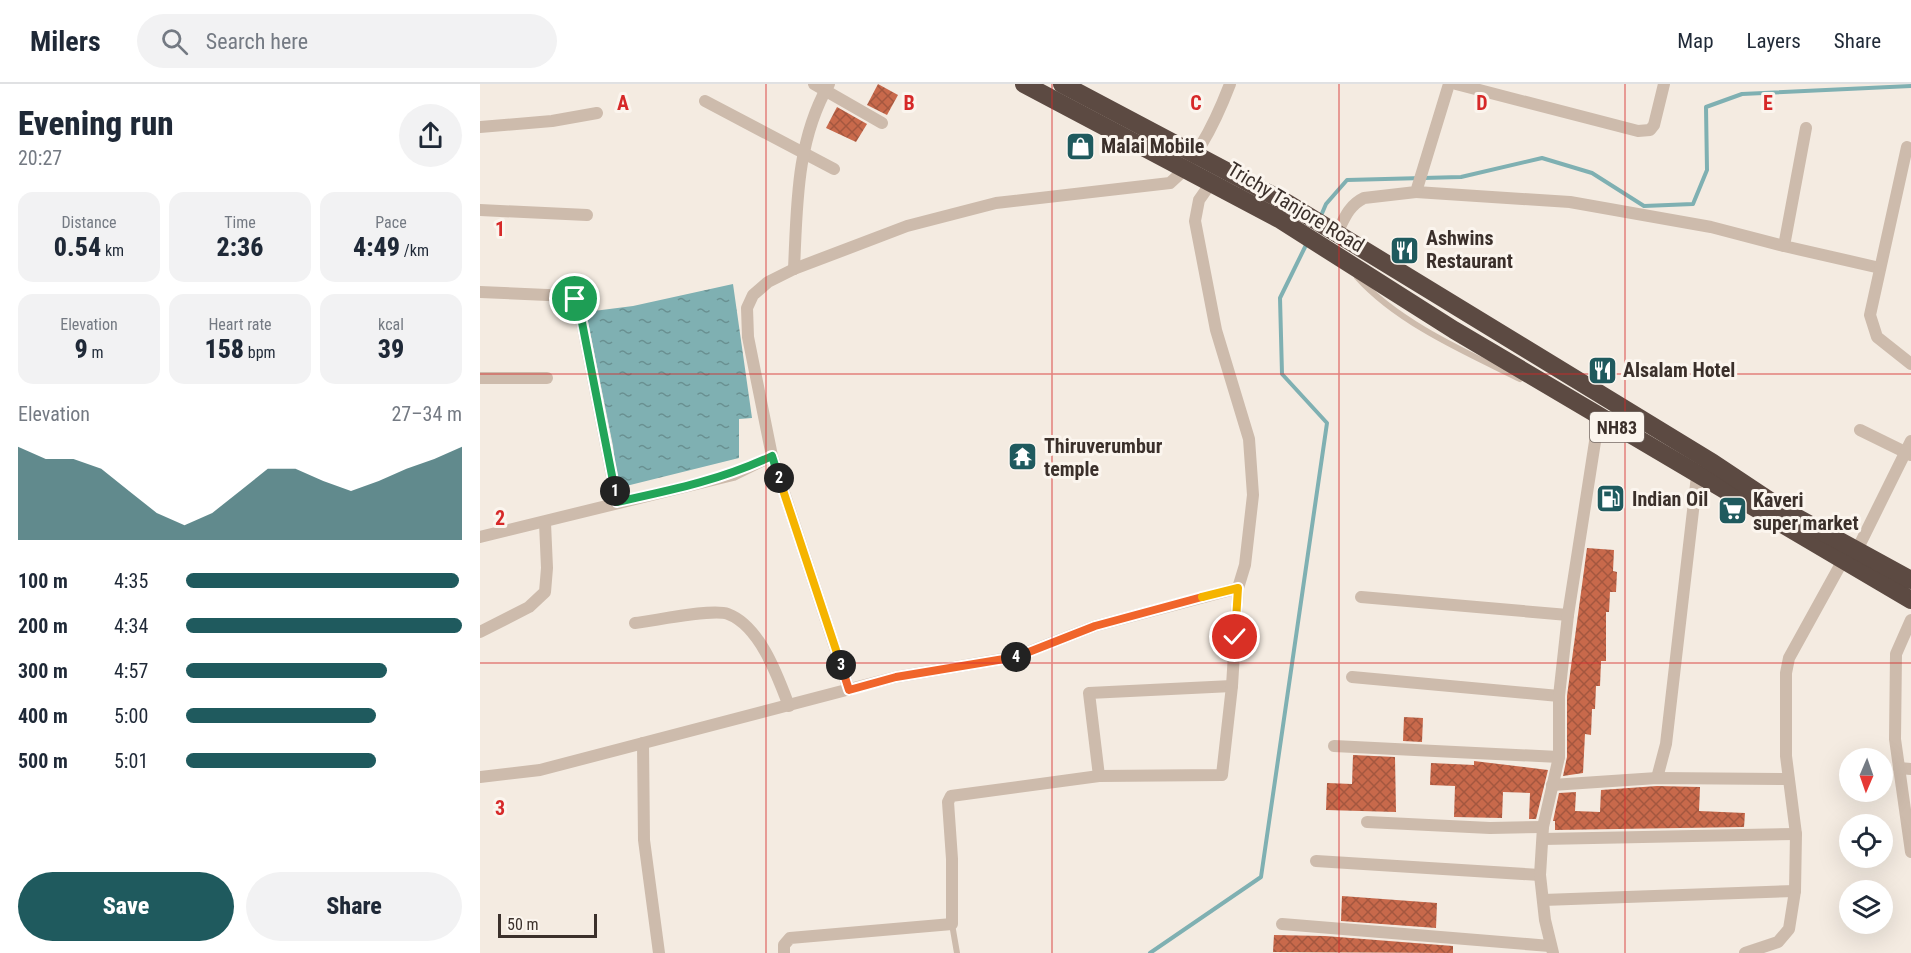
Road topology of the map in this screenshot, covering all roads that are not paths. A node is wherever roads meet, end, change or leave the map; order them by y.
1 (1024, 84) edge
2 (1062, 84) edge
3 (1230, 84) edge
4 (1449, 84) edge
5 (1456, 84) edge
6 (1664, 84) edge
7 (823, 86) edge
8 (1086, 90) edge
9 (705, 102) dead end
10 (597, 113) dead end
11 (882, 123) dead end
12 (480, 127) edge
13 (1806, 128) dead end
14 (1907, 147) dead end
15 (1195, 152) junction
16 (803, 153) junction
17 (834, 169) dead end
18 (1186, 170) junction
19 (1211, 183) junction
20 (1417, 188) junction
21 (480, 210) edge
22 (1283, 211) junction
23 (587, 215) dead end
24 (1335, 232) junction
25 (1784, 246) junction
26 (1880, 268) junction
27 (794, 269) junction
28 (480, 292) edge
29 (1911, 364) edge
30 (480, 378) edge
31 (547, 378) dead end
32 (1599, 416) junction
33 (1860, 430) dead end
34 (1909, 450) edge
35 (772, 456) junction
36 (1697, 476) junction
37 (617, 502) junction
38 (545, 523) junction
39 (480, 537) edge
40 (1857, 550) junction
41 (1842, 562) junction
42 (1911, 579) edge
43 (1238, 588) junction
44 (1362, 597) dead end
45 (1911, 600) edge
46 (1568, 615) junction
47 (1911, 620) edge
48 (635, 623) dead end
49 (480, 632) edge
50 (1352, 677) dead end
51 (1232, 686) junction
52 (849, 690) junction
53 (1559, 696) junction
54 (789, 706) junction
55 (644, 743) junction
56 (1334, 746) dead end
57 (1559, 758) junction
58 (1905, 769) edge
59 (480, 776) edge
60 (1099, 776) junction
61 (1657, 778) junction
62 (1788, 778) junction
63 (1552, 785) junction
64 (1367, 822) dead end
65 (1543, 833) junction
66 (1796, 834) junction
67 (1910, 844) edge
68 (1316, 861) dead end
69 (1540, 874) junction
70 (1796, 891) junction
71 (1544, 900) junction
72 (952, 924) junction
73 (1282, 924) dead end
74 (1552, 949) edge
75 (659, 953) edge
76 (784, 953) edge
77 (957, 953) edge
78 (1745, 953) edge

1 - 18 highway, Trichy Tanjore Road / NH83
2 - 8 highway, Trichy Tanjore Road / NH83
3 - 15 street
4 - 20 street
5 - 6 street
7 - 11 street
7 - 16 street
8 - 15 highway, Trichy Tanjore Road / NH83
9 - 16 street
10 - 12 street
13 - 25 street
14 - 26 street
15 - 18 street
15 - 22 highway, Trichy Tanjore Road / NH83
16 - 17 street
16 - 27 street
18 - 19 highway, Trichy Tanjore Road / NH83
18 - 27 street
19 - 22 highway, Trichy Tanjore Road / NH83
19 - 43 street
20 - 24 street
20 - 25 street
21 - 23 street
22 - 24 highway, Trichy Tanjore Road / NH83
22 - 32 highway, Trichy Tanjore Road / NH83
24 - 40 highway, Trichy Tanjore Road / NH83
25 - 26 street
26 - 29 street
27 - 35 street
28 - 37 street
30 - 31 street
32 - 36 highway, Trichy Tanjore Road / NH83
32 - 46 street
33 - 34 street
34 - 40 street
35 - 37 street
35 - 52 street
36 - 41 highway, Trichy Tanjore Road / NH83
36 - 61 street
37 - 38 street
38 - 39 street
38 - 49 street
40 - 42 highway, Trichy Tanjore Road / NH83
41 - 45 highway, Trichy Tanjore Road / NH83
41 - 62 street
43 - 51 street
43 - 52 street
44 - 46 street
46 - 53 street
47 - 58 street
48 - 54 street
50 - 53 street
51 - 60 street
51 - 60 street
52 - 54 street
53 - 57 street
54 - 55 street
55 - 59 street
55 - 75 street
56 - 57 street
57 - 63 street
58 - 67 street
60 - 72 street
61 - 62 street
61 - 63 street
62 - 66 street
63 - 65 street
64 - 65 street
65 - 66 street
65 - 69 street
66 - 70 street
68 - 69 street
69 - 71 street
70 - 71 street
70 - 78 street
71 - 74 street
72 - 76 street
72 - 77 lane
73 - 74 street

